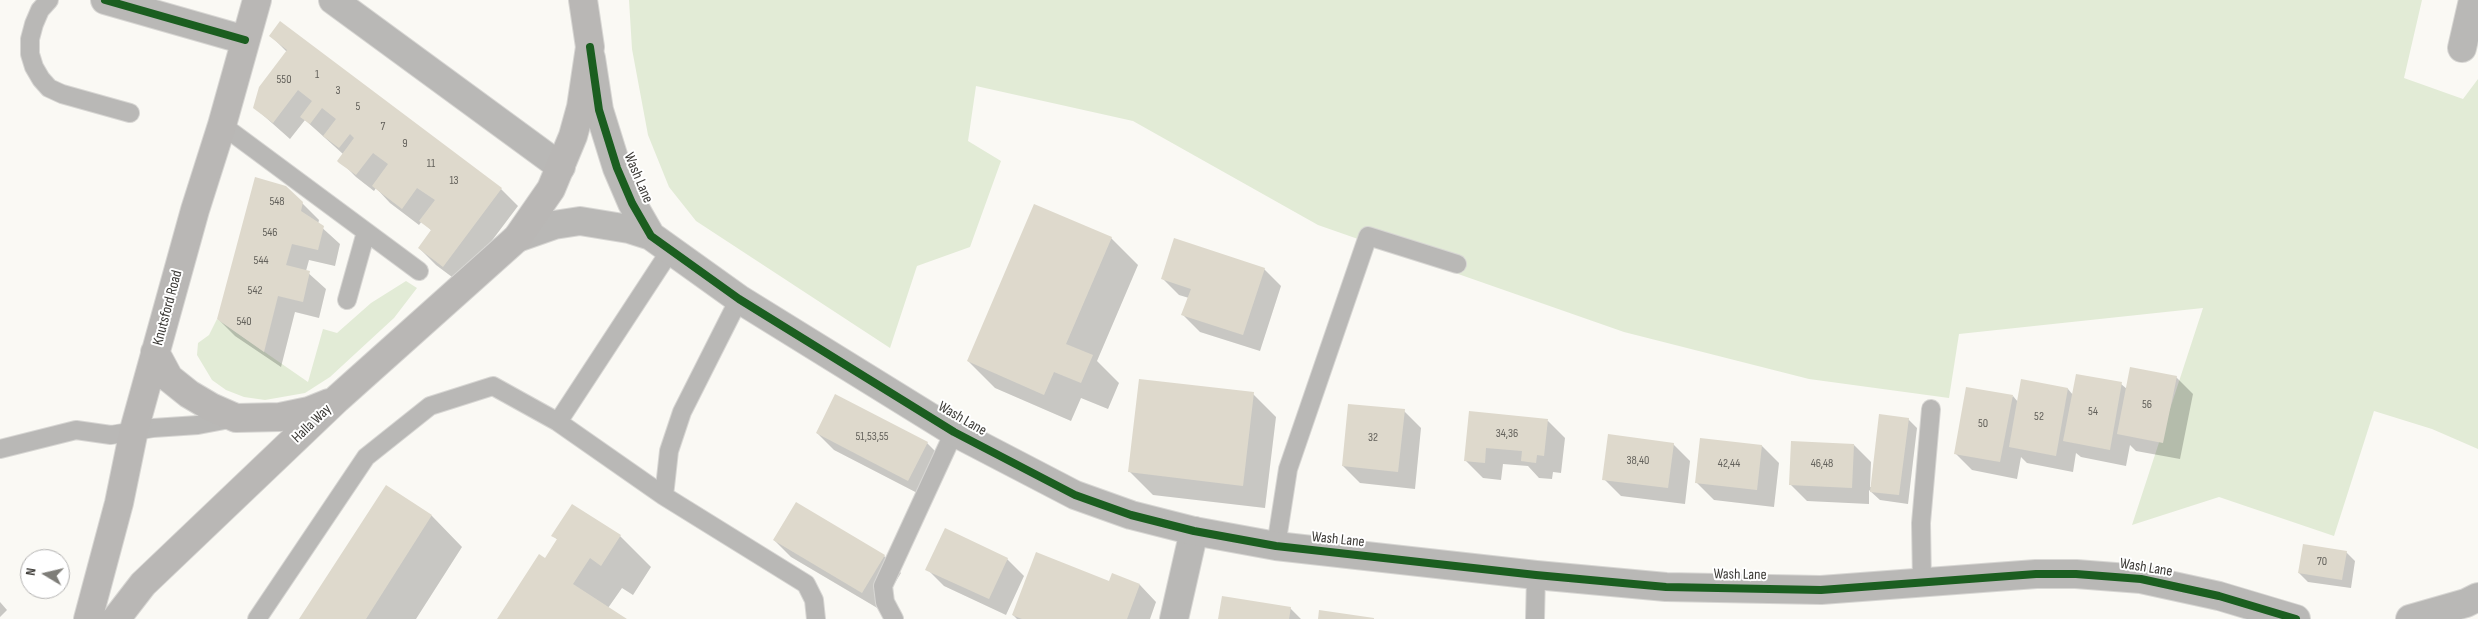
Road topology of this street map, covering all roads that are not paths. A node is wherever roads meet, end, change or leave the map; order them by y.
1 (49, 0) edge
2 (105, 0) edge
3 (257, 0) edge
4 (333, 0) edge
5 (583, 0) edge
6 (2473, 0) edge
7 (245, 40) junction
8 (590, 46) junction
9 (2462, 48) dead end
10 (130, 113) dead end
11 (222, 125) junction
12 (562, 167) junction
13 (366, 232) junction
14 (517, 238) junction
15 (660, 244) junction
16 (1457, 264) dead end
17 (420, 271) dead end
18 (739, 299) junction
19 (347, 300) dead end
20 (155, 352) junction
21 (337, 399) junction
22 (1931, 409) dead end
23 (236, 418) junction
24 (558, 422) junction
25 (134, 430) junction
26 (954, 432) junction
27 (0, 449) edge
28 (664, 496) junction
29 (1194, 531) junction
30 (1276, 546) junction
31 (1536, 575) junction
32 (1922, 582) junction
33 (2478, 597) edge
34 (88, 619) edge
35 (116, 619) edge
36 (257, 619) edge
37 (816, 619) edge
38 (894, 619) edge
39 (1174, 619) edge
40 (1535, 619) edge
41 (2296, 619) edge
42 (2410, 619) edge

1 - 10 lane
2 - 7 street
3 - 7 highway, Knutsford Road
4 - 12 street
5 - 8 highway
6 - 9 street
7 - 11 highway, Knutsford Road
8 - 12 highway
8 - 15 street, Wash Lane
11 - 13 lane
11 - 20 highway, Knutsford Road
12 - 14 highway, Halla Way
13 - 17 lane
13 - 19 lane
14 - 15 street, Halla Way
14 - 21 highway, Halla Way
15 - 18 street, Wash Lane
15 - 24 lane
16 - 30 lane
18 - 26 street, Wash Lane
18 - 28 lane
20 - 23 highway
20 - 25 highway, Knutsford Road
21 - 23 highway
21 - 35 highway, Halla Way
22 - 32 lane
23 - 25 lane
24 - 28 lane
24 - 36 lane
25 - 27 lane
25 - 34 highway, Knutsford Road
26 - 29 street, Wash Lane
26 - 38 lane
28 - 37 lane
29 - 30 street, Wash Lane
29 - 39 street
30 - 31 street, Wash Lane
31 - 32 street, Wash Lane
31 - 40 lane
32 - 41 street, Wash Lane
33 - 42 street

